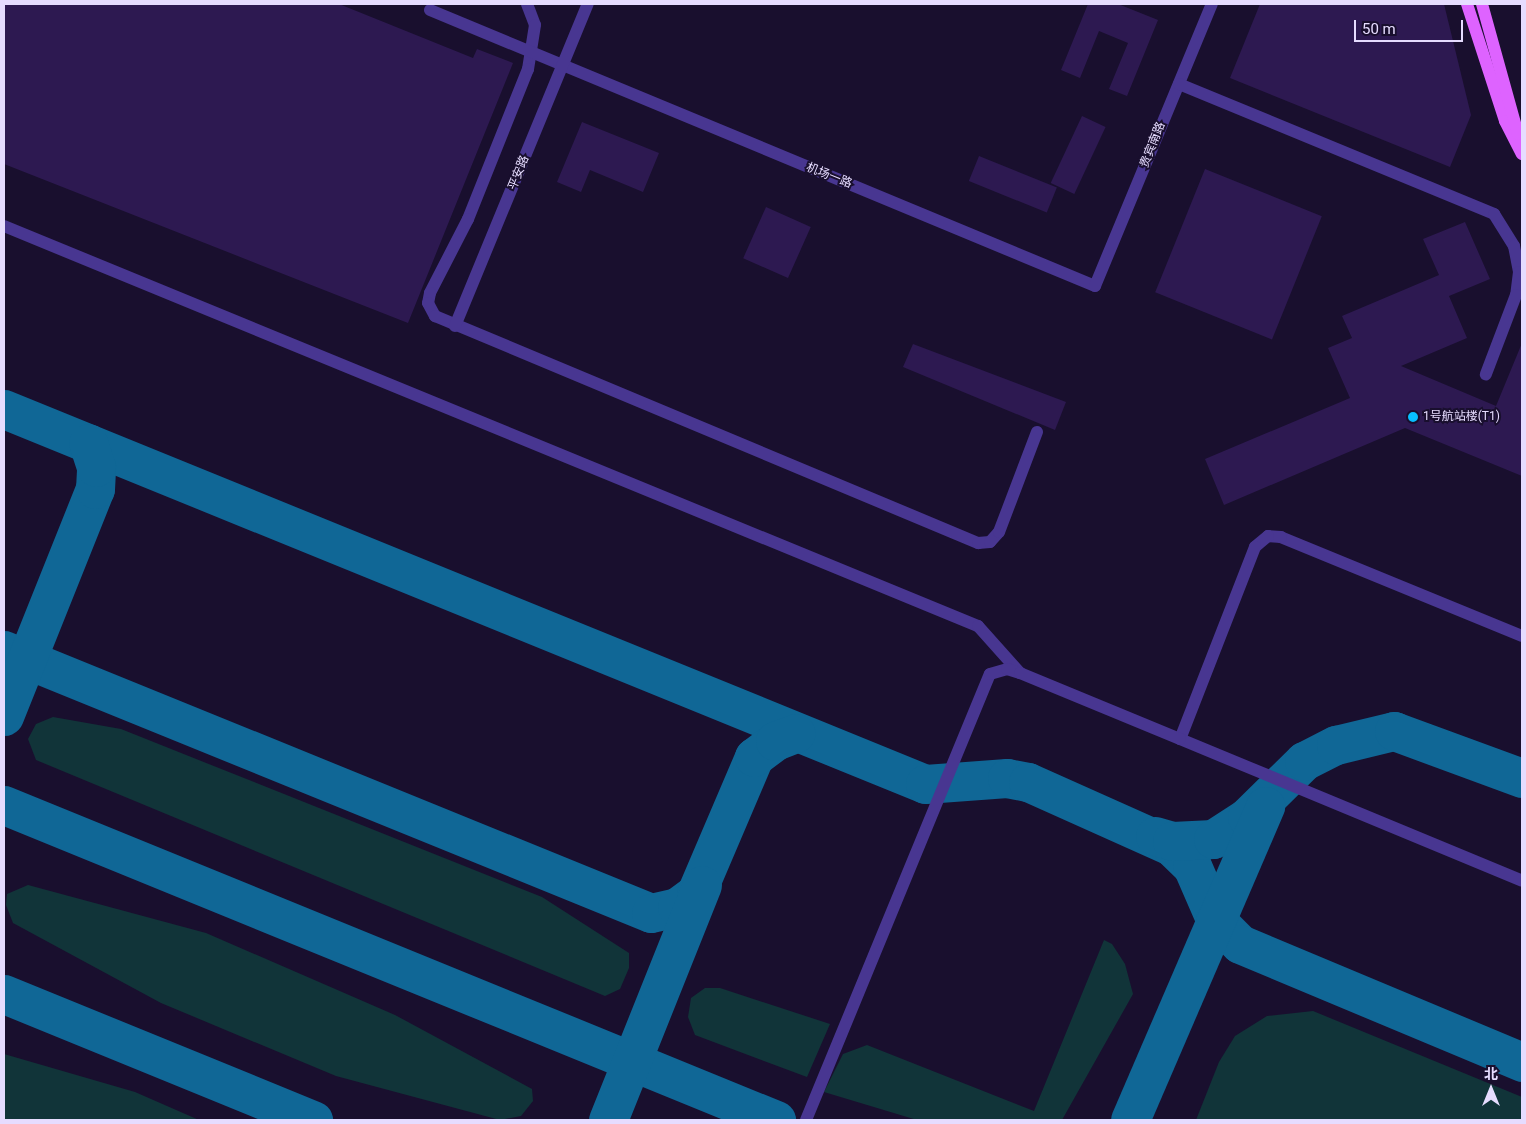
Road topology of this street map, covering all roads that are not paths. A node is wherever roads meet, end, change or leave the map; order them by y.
1 (527, 4) edge
2 (588, 4) edge
3 (1212, 4) edge
4 (1466, 4) edge
5 (1482, 4) edge
6 (430, 10) dead end
7 (533, 53) junction
8 (562, 66) junction
9 (1179, 84) junction
10 (1522, 149) edge
11 (1522, 154) edge
12 (4, 226) edge
13 (1095, 286) joint
14 (454, 326) junction
15 (1486, 374) dead end
16 (1037, 432) dead end
17 (1522, 636) edge
18 (1020, 673) junction
19 (1180, 738) junction
20 (1522, 881) edge
21 (806, 1120) edge

1 - 7 lane
2 - 8 lane, 平安路
3 - 9 lane, 贵宾南路
4 - 11 main road
5 - 10 main road
6 - 7 lane, 机场一路
7 - 8 lane, 机场一路
7 - 14 lane
8 - 13 lane, 机场一路
8 - 14 lane, 平安路
9 - 13 lane, 贵宾南路
9 - 15 lane
12 - 18 lane
14 - 16 lane
17 - 19 lane
18 - 19 lane
18 - 21 lane
19 - 20 lane

